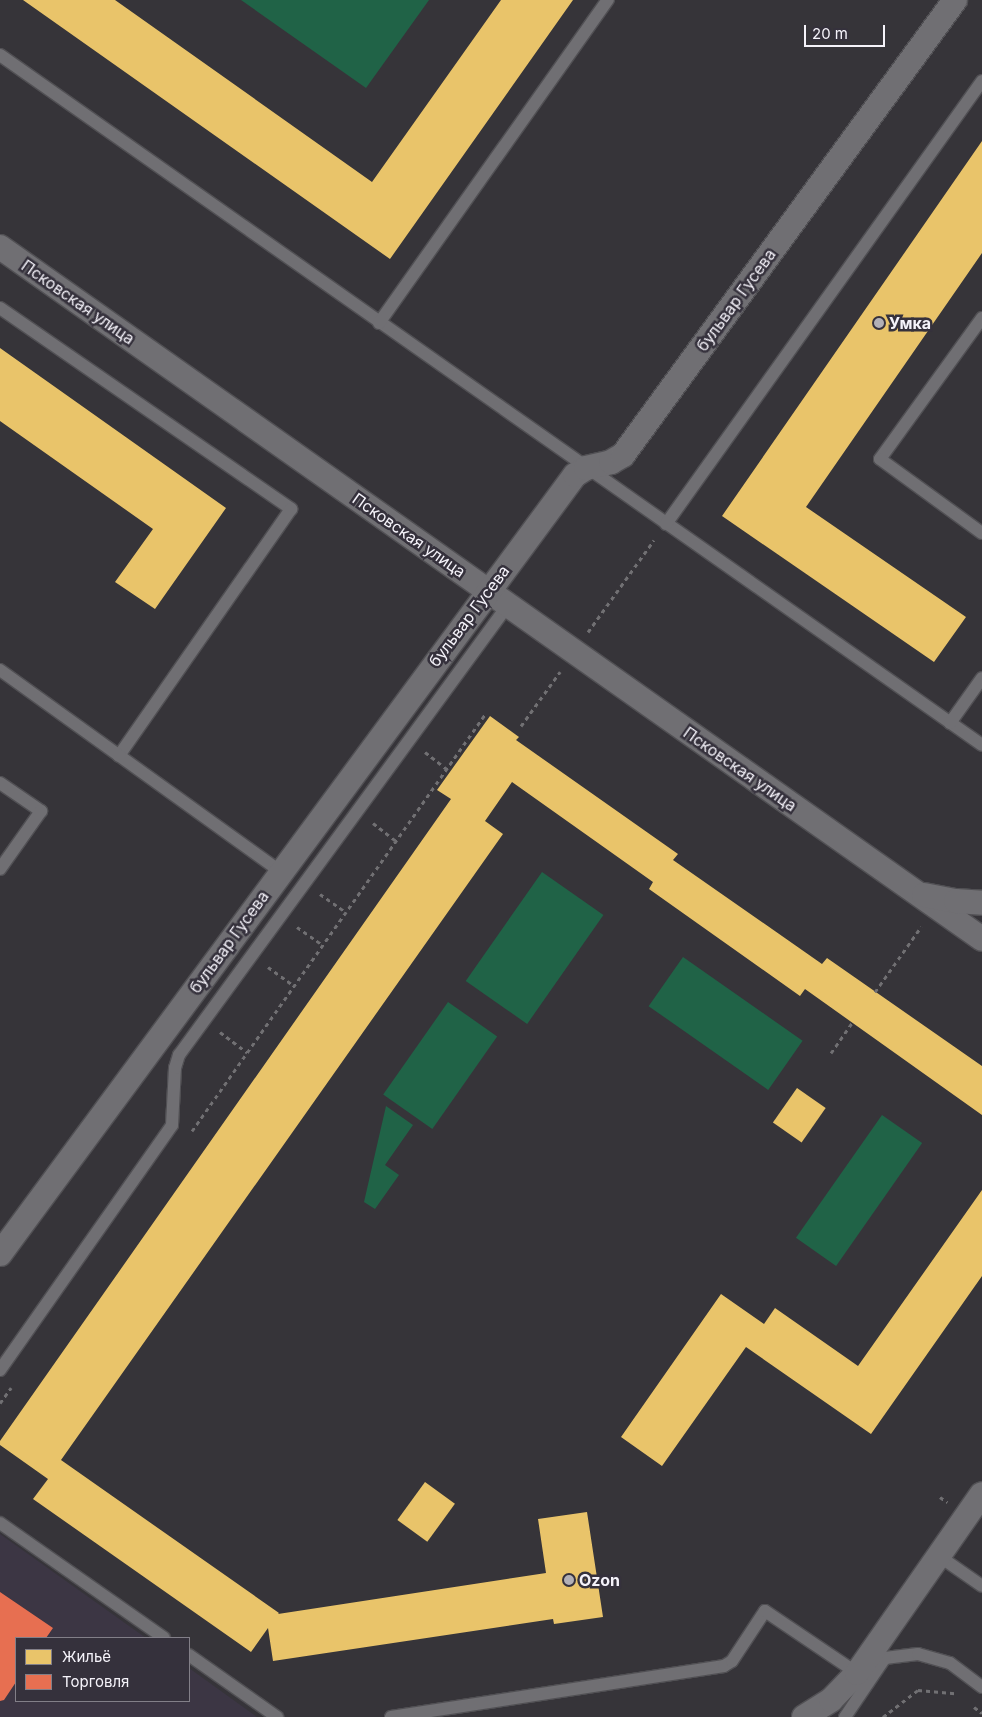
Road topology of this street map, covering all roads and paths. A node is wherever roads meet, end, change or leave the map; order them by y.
1 (608, 0) edge
2 (955, 0) edge
3 (0, 55) edge
4 (982, 82) edge
5 (0, 247) edge
6 (0, 308) edge
7 (982, 318) edge
8 (379, 323) junction
9 (586, 468) junction
10 (666, 524) junction
11 (982, 533) edge
12 (488, 591) junction
13 (508, 604) junction
14 (575, 652) junction
15 (0, 670) edge
16 (982, 678) edge
17 (486, 713) dead end
18 (950, 723) junction
19 (521, 726) dead end
20 (409, 740) junction
21 (982, 745) edge
22 (120, 756) junction
23 (447, 769) junction
24 (0, 783) edge
25 (357, 812) junction
26 (396, 840) junction
27 (0, 869) edge
28 (281, 872) junction
29 (305, 883) junction
30 (926, 900) junction
31 (982, 903) edge
32 (346, 912) junction
33 (281, 916) junction
34 (982, 939) edge
35 (323, 945) junction
36 (252, 956) junction
37 (294, 986) junction
38 (875, 992) dead end
39 (205, 1021) junction
40 (852, 1023) dead end
41 (247, 1052) junction
42 (831, 1053) dead end
43 (188, 1136) dead end
44 (0, 1254) edge
45 (0, 1370) edge
46 (11, 1387) dead end
47 (0, 1404) edge
48 (982, 1494) edge
49 (0, 1523) edge
50 (939, 1556) junction
51 (982, 1586) edge
52 (163, 1637) edge
53 (190, 1656) edge
54 (886, 1658) junction
55 (857, 1674) junction
56 (982, 1687) edge
57 (962, 1698) dead end
58 (969, 1703) dead end
59 (982, 1713) edge
60 (277, 1717) edge
61 (391, 1717) edge
62 (804, 1717) edge
63 (845, 1717) edge
64 (882, 1717) edge

1 - 8 lane
2 - 9 street, бульвар Гусева
3 - 8 lane
4 - 10 lane
5 - 12 street, Псковская улица
6 - 22 lane
7 - 11 lane
8 - 9 lane
9 - 10 lane
9 - 12 street, бульвар Гусева
10 - 14 path
10 - 18 lane
12 - 13 street, Псковская улица
12 - 28 street, бульвар Гусева
13 - 14 street, Псковская улица
13 - 20 lane
14 - 19 path
14 - 30 street, Псковская улица
15 - 22 lane
16 - 18 lane
17 - 23 path
18 - 21 lane
20 - 23 path
20 - 25 lane
22 - 28 lane
23 - 26 path
24 - 27 lane
25 - 26 path
25 - 29 lane
26 - 32 path
28 - 44 street, бульвар Гусева
29 - 32 path
29 - 33 lane
30 - 31 street, Псковская улица
30 - 34 street, Псковская улица
30 - 38 path
32 - 35 path
33 - 35 path
33 - 36 lane
35 - 37 path
36 - 37 path
36 - 39 lane
37 - 41 path
39 - 41 path
39 - 45 lane
40 - 42 path
41 - 43 path
46 - 47 path
48 - 50 street
49 - 52 lane
50 - 51 lane
50 - 55 street
53 - 60 lane
54 - 55 lane
54 - 56 lane
54 - 63 lane
55 - 61 lane
55 - 62 street
57 - 64 path
58 - 59 path

